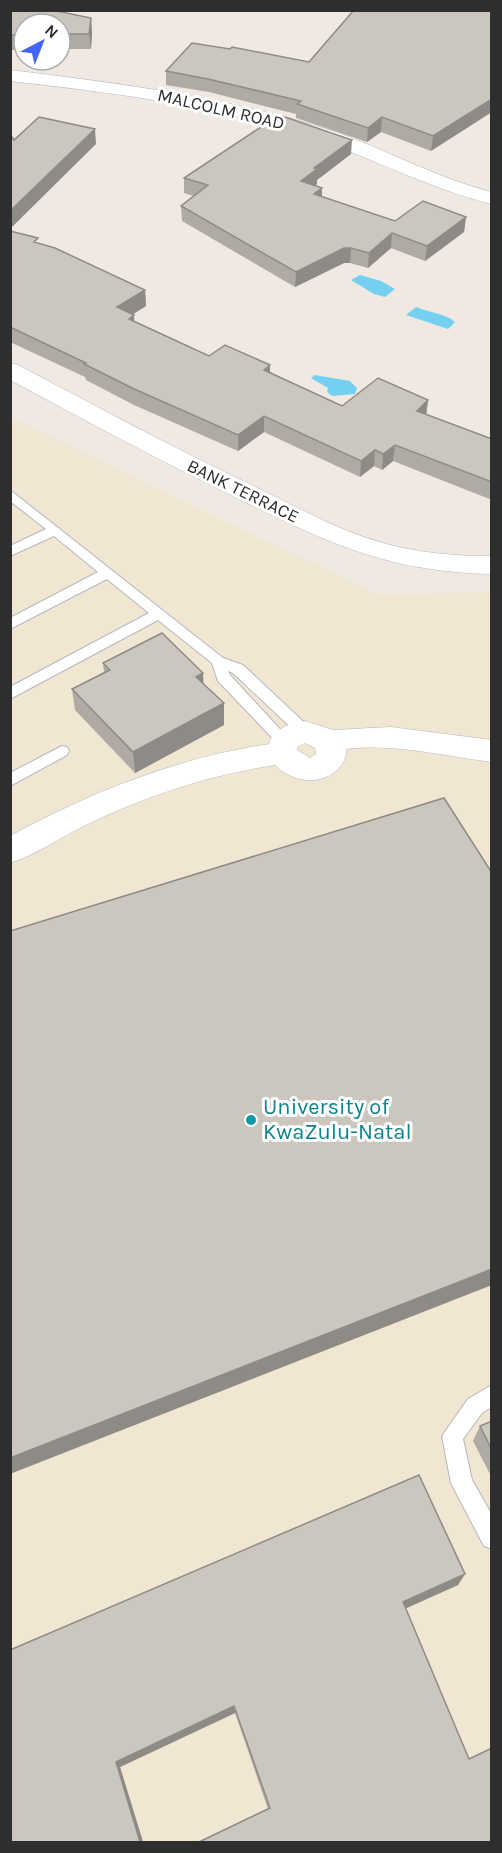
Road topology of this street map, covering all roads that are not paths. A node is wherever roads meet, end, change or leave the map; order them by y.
1 (10, 75) edge
2 (492, 198) edge
3 (10, 370) edge
4 (10, 494) edge
5 (55, 530) junction
6 (10, 552) edge
7 (492, 565) edge
8 (107, 573) junction
9 (158, 614) junction
10 (10, 624) edge
11 (218, 661) junction
12 (10, 694) edge
13 (306, 745) junction
14 (62, 751) dead end
15 (492, 751) edge
16 (10, 780) edge
17 (10, 851) edge
18 (492, 1395) edge
19 (492, 1538) edge

1 - 2 street, MALCOLM ROAD
3 - 7 street, BANK TERRACE
4 - 5 lane
5 - 6 lane
5 - 8 lane
8 - 9 lane
8 - 10 lane
9 - 11 lane
9 - 12 lane
11 - 13 lane
11 - 13 lane
13 - 15 street
13 - 17 street
14 - 16 lane
18 - 19 lane

